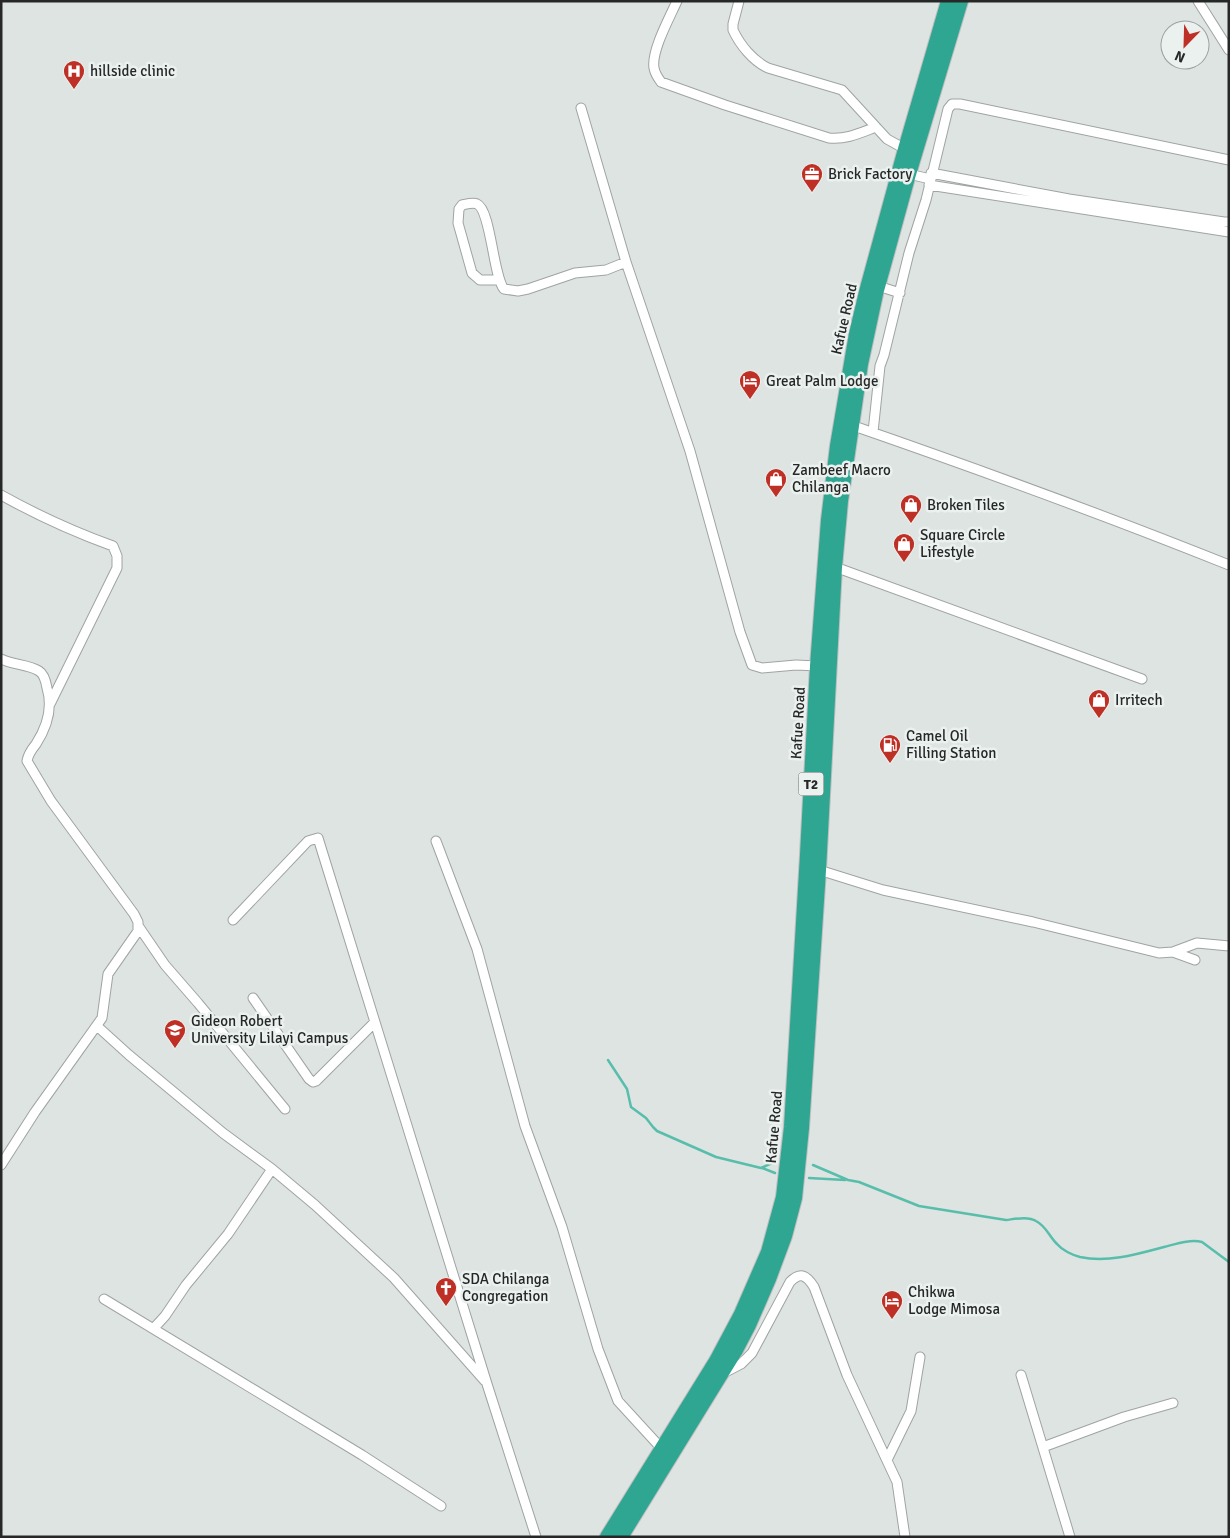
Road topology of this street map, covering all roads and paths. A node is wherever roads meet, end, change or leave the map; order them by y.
1 (677, 1) edge
2 (739, 1) edge
3 (948, 1) edge
4 (961, 1) edge
5 (1198, 1) edge
6 (1229, 50) edge
7 (581, 108) dead end
8 (876, 127) junction
9 (905, 149) junction
10 (1229, 160) edge
11 (909, 174) junction
12 (930, 179) junction
13 (1229, 222) edge
14 (1229, 232) edge
15 (626, 262) junction
16 (499, 280) junction
17 (878, 286) junction
18 (900, 293) junction
19 (851, 425) junction
20 (872, 432) junction
21 (1, 495) edge
22 (1229, 565) edge
23 (835, 567) junction
24 (1, 659) edge
25 (817, 666) junction
26 (1142, 679) dead end
27 (50, 704) junction
28 (436, 841) dead end
29 (818, 870) junction
30 (233, 920) dead end
31 (139, 927) junction
32 (1229, 946) edge
33 (1173, 952) junction
34 (1195, 960) dead end
35 (253, 998) dead end
36 (375, 1022) junction
37 (97, 1026) junction
38 (285, 1109) dead end
39 (1, 1165) edge
40 (272, 1169) junction
41 (104, 1299) dead end
42 (154, 1328) junction
43 (920, 1357) dead end
44 (721, 1374) junction
45 (1021, 1375) dead end
46 (487, 1384) junction
47 (1173, 1403) dead end
48 (1043, 1447) junction
49 (662, 1449) junction
50 (887, 1460) junction
51 (441, 1506) dead end
52 (536, 1537) edge
53 (607, 1537) edge
54 (621, 1537) edge
55 (905, 1537) edge
56 (1070, 1537) edge

1 - 8 street
2 - 8 street
3 - 9 highway, Kafue Road / T2
4 - 11 highway, Kafue Road / T2
5 - 6 street
7 - 15 street
8 - 9 street
9 - 25 highway, Kafue Road / T2
10 - 12 street
11 - 12 street
11 - 17 highway, Kafue Road / T2
12 - 13 street
12 - 14 street
12 - 18 street
15 - 16 street
15 - 25 street
16 - 16 street
17 - 18 street
17 - 19 highway, Kafue Road / T2
18 - 20 street
19 - 20 street
19 - 23 highway, Kafue Road / T2
20 - 22 street
21 - 27 street
23 - 26 street
23 - 29 highway, Kafue Road / T2
24 - 27 street
25 - 49 highway, Kafue Road / T2
27 - 31 street
28 - 49 street
29 - 33 street
29 - 44 highway, Kafue Road / T2
30 - 36 street
31 - 37 street
31 - 38 street
32 - 33 street
33 - 34 street
35 - 36 street
36 - 46 street
37 - 39 street
37 - 40 street
40 - 42 street
40 - 46 street
41 - 42 street
42 - 51 street
43 - 50 street
44 - 50 street
44 - 54 highway, Kafue Road / T2
45 - 48 street
46 - 52 street
47 - 48 street
48 - 56 street
49 - 53 highway, Kafue Road / T2
50 - 55 street

